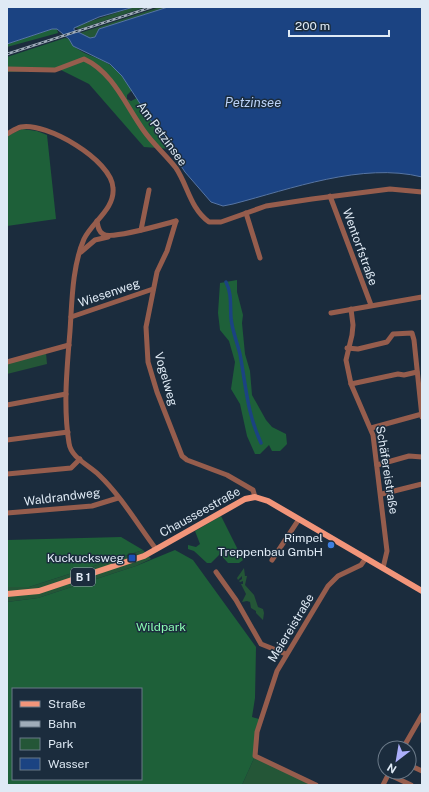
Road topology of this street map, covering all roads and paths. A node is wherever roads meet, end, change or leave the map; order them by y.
1 (7, 69) edge
2 (7, 134) edge
3 (149, 190) dead end
4 (422, 192) edge
5 (330, 196) junction
6 (246, 213) junction
7 (98, 221) junction
8 (141, 230) junction
9 (109, 236) junction
10 (80, 254) junction
11 (260, 258) dead end
12 (153, 289) junction
13 (422, 296) edge
14 (371, 305) junction
15 (351, 309) junction
16 (331, 313) dead end
17 (71, 317) junction
18 (69, 345) junction
19 (347, 348) junction
20 (7, 362) edge
21 (417, 372) junction
22 (351, 384) junction
23 (66, 394) junction
24 (7, 405) edge
25 (422, 415) edge
26 (372, 428) junction
27 (68, 432) junction
28 (7, 440) edge
29 (422, 457) edge
30 (80, 459) junction
31 (378, 465) junction
32 (7, 474) edge
33 (422, 484) edge
34 (382, 494) junction
35 (255, 497) junction
36 (118, 498) junction
37 (7, 513) edge
38 (299, 519) junction
39 (156, 550) junction
40 (366, 558) junction
41 (272, 560) dead end
42 (383, 568) junction
43 (216, 572) dead end
44 (422, 591) edge
45 (7, 594) edge
46 (286, 654) junction
47 (422, 715) edge
48 (420, 722) edge
49 (408, 740) edge
50 (402, 780) edge
51 (316, 785) edge
52 (411, 785) edge

1 - 6 street, Am Petzinsee
2 - 7 street
3 - 8 street
4 - 5 street, Am Petzinsee
5 - 6 street, Am Petzinsee
5 - 14 street, Wentorfstraße
6 - 11 street
7 - 9 street
7 - 10 street
8 - 9 street
8 - 12 street, Vogelweg
9 - 10 street
10 - 17 street
12 - 17 street, Wiesenweg
12 - 35 street, Vogelweg
13 - 14 street
14 - 15 street
15 - 16 street
15 - 19 street, Schäfereistraße
17 - 18 street
18 - 20 street
18 - 23 street
19 - 21 street
19 - 22 street, Schäfereistraße
21 - 22 street
21 - 25 street
22 - 26 street, Schäfereistraße
23 - 24 street
23 - 27 street
25 - 26 street
26 - 31 street, Schäfereistraße
27 - 28 street
27 - 30 street
29 - 31 street
30 - 32 street
30 - 36 street
31 - 34 street, Schäfereistraße
33 - 34 street
34 - 42 street, Schäfereistraße
35 - 38 main road, Chausseestraße
35 - 39 main road, Chausseestraße / B 1
36 - 37 street, Waldrandweg
36 - 39 street
38 - 40 main road, Chausseestraße
38 - 41 street
39 - 45 main road, B 1
40 - 42 main road, Chausseestraße
40 - 46 street, Meiereistraße
42 - 44 main road, Chausseestraße
43 - 46 street
46 - 51 street, Meiereistraße
47 - 48 street
48 - 49 street
50 - 52 street

